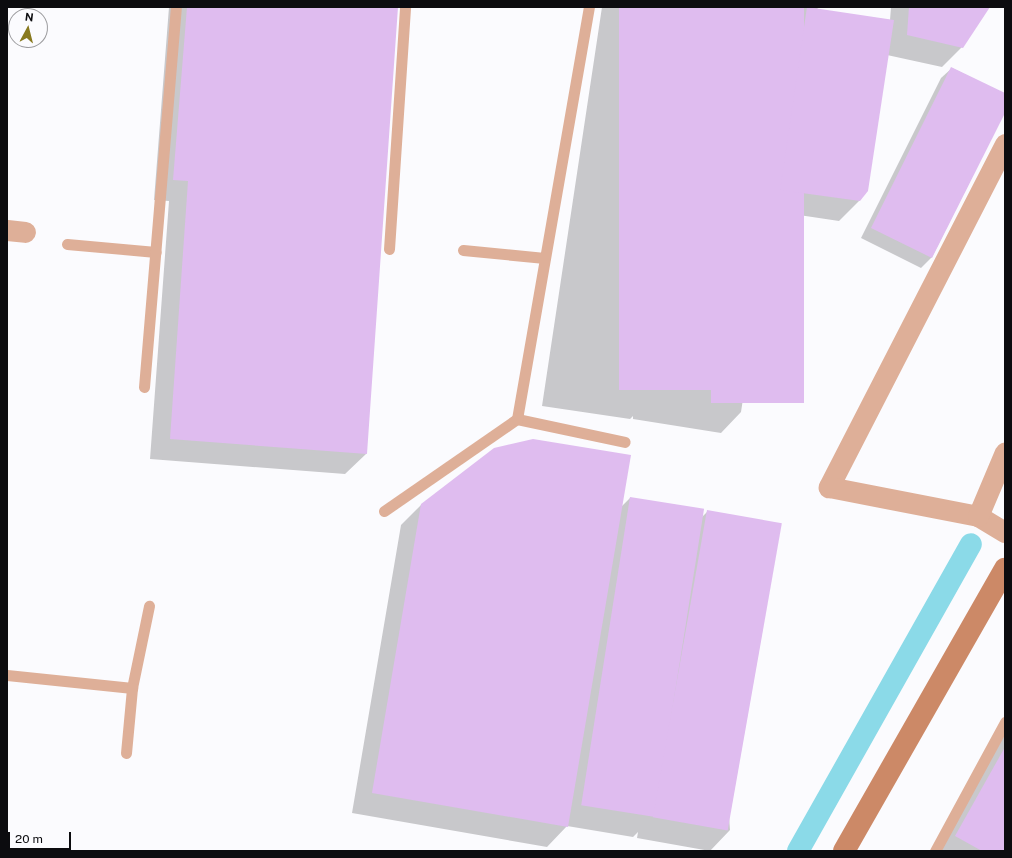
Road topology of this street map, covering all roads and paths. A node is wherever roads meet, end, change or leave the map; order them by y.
1 (176, 7) edge
2 (405, 7) edge
3 (589, 7) edge
4 (1005, 144) edge
5 (67, 244) dead end
6 (389, 249) dead end
7 (463, 250) dead end
8 (156, 252) junction
9 (545, 258) junction
10 (144, 387) dead end
11 (517, 419) junction
12 (625, 442) dead end
13 (1005, 452) edge
14 (384, 511) dead end
15 (978, 516) junction
16 (1005, 532) edge
17 (1005, 569) edge
18 (148, 606) dead end
19 (7, 675) edge
20 (132, 688) junction
21 (1005, 722) edge
22 (126, 753) dead end
23 (844, 851) edge
24 (935, 851) edge

1 - 8 lane
2 - 6 lane
3 - 9 lane
4 - 15 street
5 - 8 lane
7 - 9 lane
8 - 10 lane
9 - 11 lane
11 - 12 lane
11 - 14 lane
13 - 15 street
15 - 16 street
17 - 23 street
18 - 20 lane
19 - 20 lane
20 - 22 lane
21 - 24 lane

